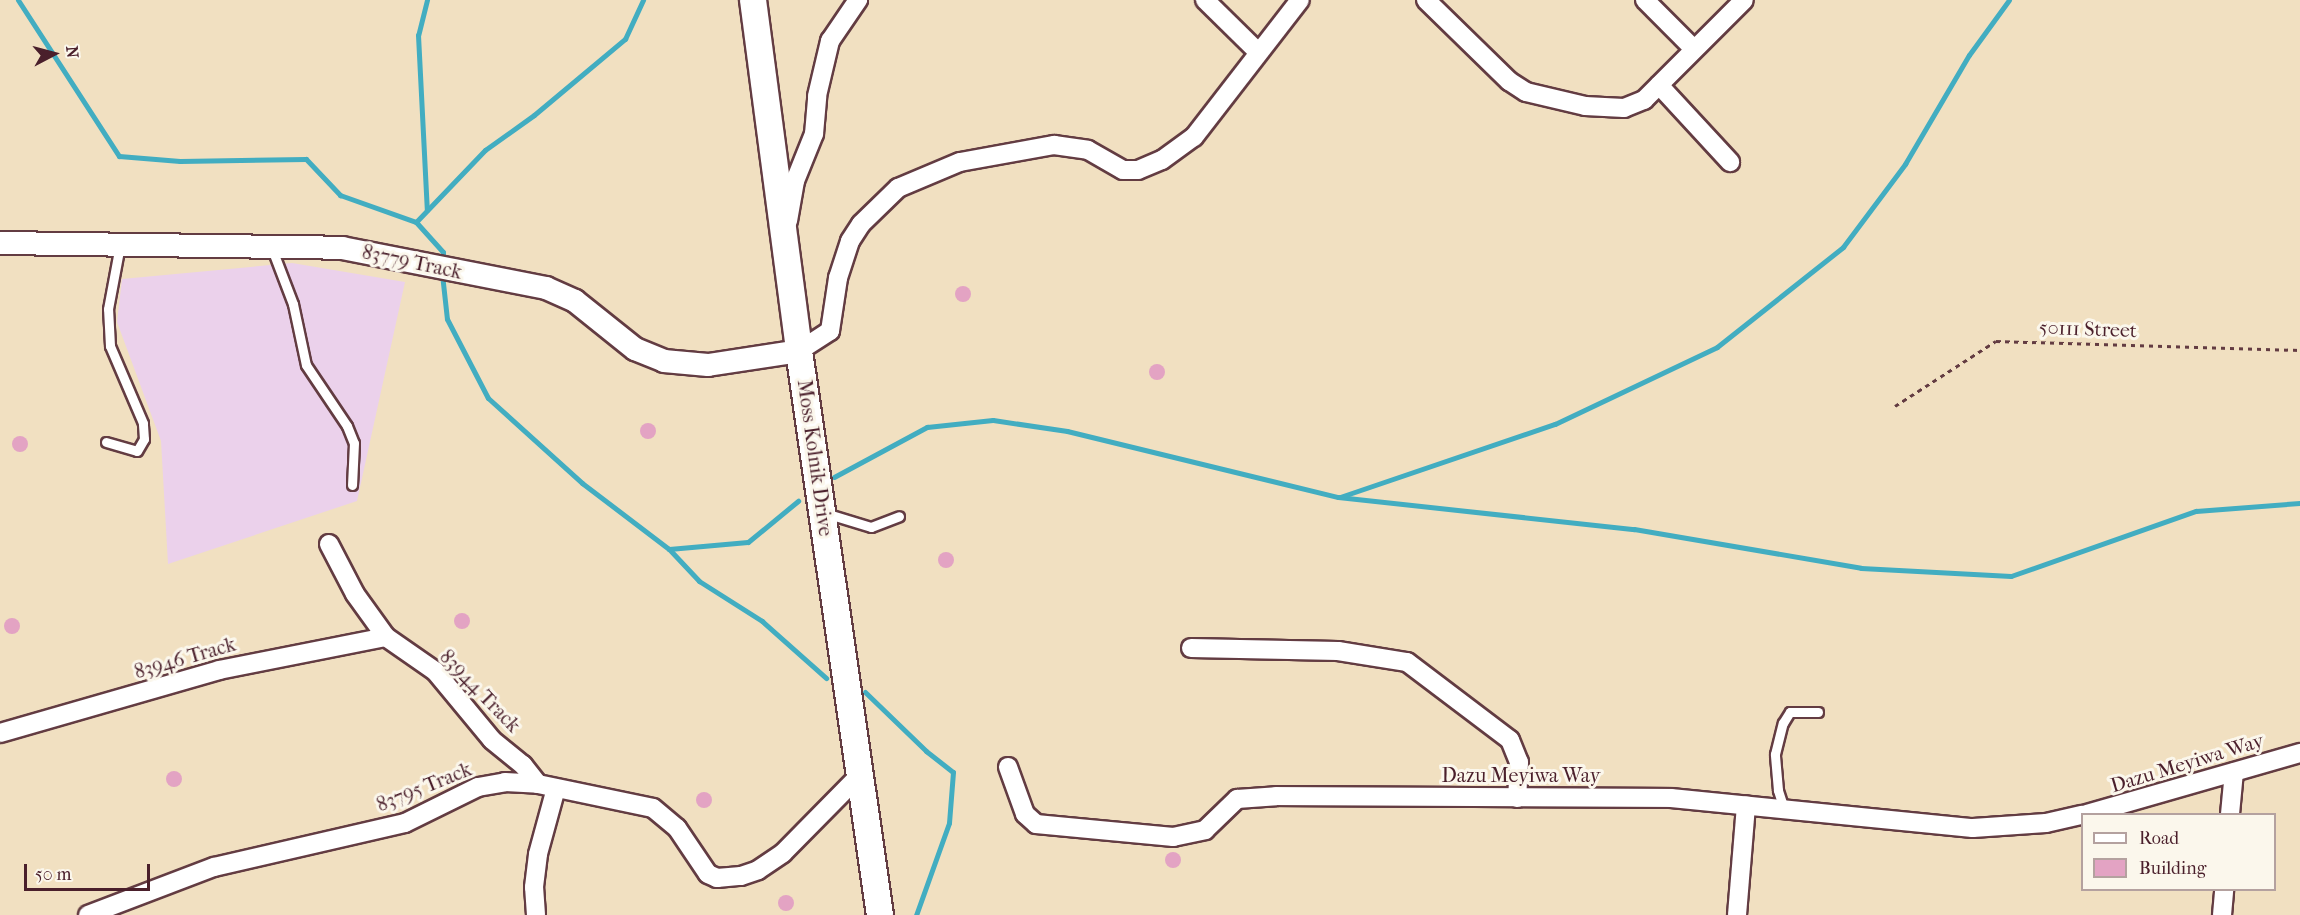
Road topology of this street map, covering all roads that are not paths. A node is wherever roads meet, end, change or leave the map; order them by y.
1 (753, 0) edge
2 (858, 0) edge
3 (1205, 0) edge
4 (1300, 0) edge
5 (1426, 0) edge
6 (1645, 0) edge
7 (1744, 0) edge
8 (1694, 49) junction
9 (1258, 51) junction
10 (1659, 85) junction
11 (1730, 162) dead end
12 (0, 243) edge
13 (270, 244) junction
14 (120, 245) junction
15 (785, 247) junction
16 (799, 351) junction
17 (106, 442) dead end
18 (352, 485) dead end
19 (823, 512) junction
20 (899, 516) dead end
21 (328, 544) dead end
22 (386, 637) junction
23 (1191, 648) dead end
24 (1818, 712) dead end
25 (0, 733) edge
26 (2300, 753) edge
27 (1008, 767) dead end
28 (2234, 772) junction
29 (860, 775) junction
30 (547, 786) junction
31 (1517, 798) junction
32 (1746, 805) junction
33 (1784, 809) junction
34 (2092, 813) edge
35 (2230, 813) edge
36 (2081, 816) edge
37 (2224, 891) edge
38 (88, 915) edge
39 (536, 915) edge
40 (880, 915) edge
41 (1737, 915) edge
42 (2222, 915) edge

1 - 15 main road, Moss Kolnik Drive
2 - 15 street
3 - 9 street
4 - 9 street
5 - 10 street
6 - 8 street
7 - 8 street
8 - 10 street
9 - 16 street
10 - 11 street
12 - 14 street, 83779 Track
13 - 14 street, 83779 Track
13 - 16 street, 83779 Track
13 - 18 lane
14 - 17 lane
15 - 16 main road, Moss Kolnik Drive
16 - 19 main road, Moss Kolnik Drive
19 - 20 lane
19 - 29 main road, Moss Kolnik Drive
21 - 22 street, 83944 Track
22 - 25 street, 83946 Track
22 - 30 street, 83944 Track
23 - 31 street
24 - 33 lane
26 - 28 street, Dazu Meyiwa Way
27 - 31 street, Dazu Meyiwa Way
28 - 34 street, Dazu Meyiwa Way
28 - 35 street
29 - 30 street, 83795 Track
29 - 40 main road, Moss Kolnik Drive
30 - 38 street, 83795 Track
30 - 39 street
31 - 32 street, Dazu Meyiwa Way
32 - 33 street, Dazu Meyiwa Way
32 - 41 street
33 - 36 street, Dazu Meyiwa Way
37 - 42 street

